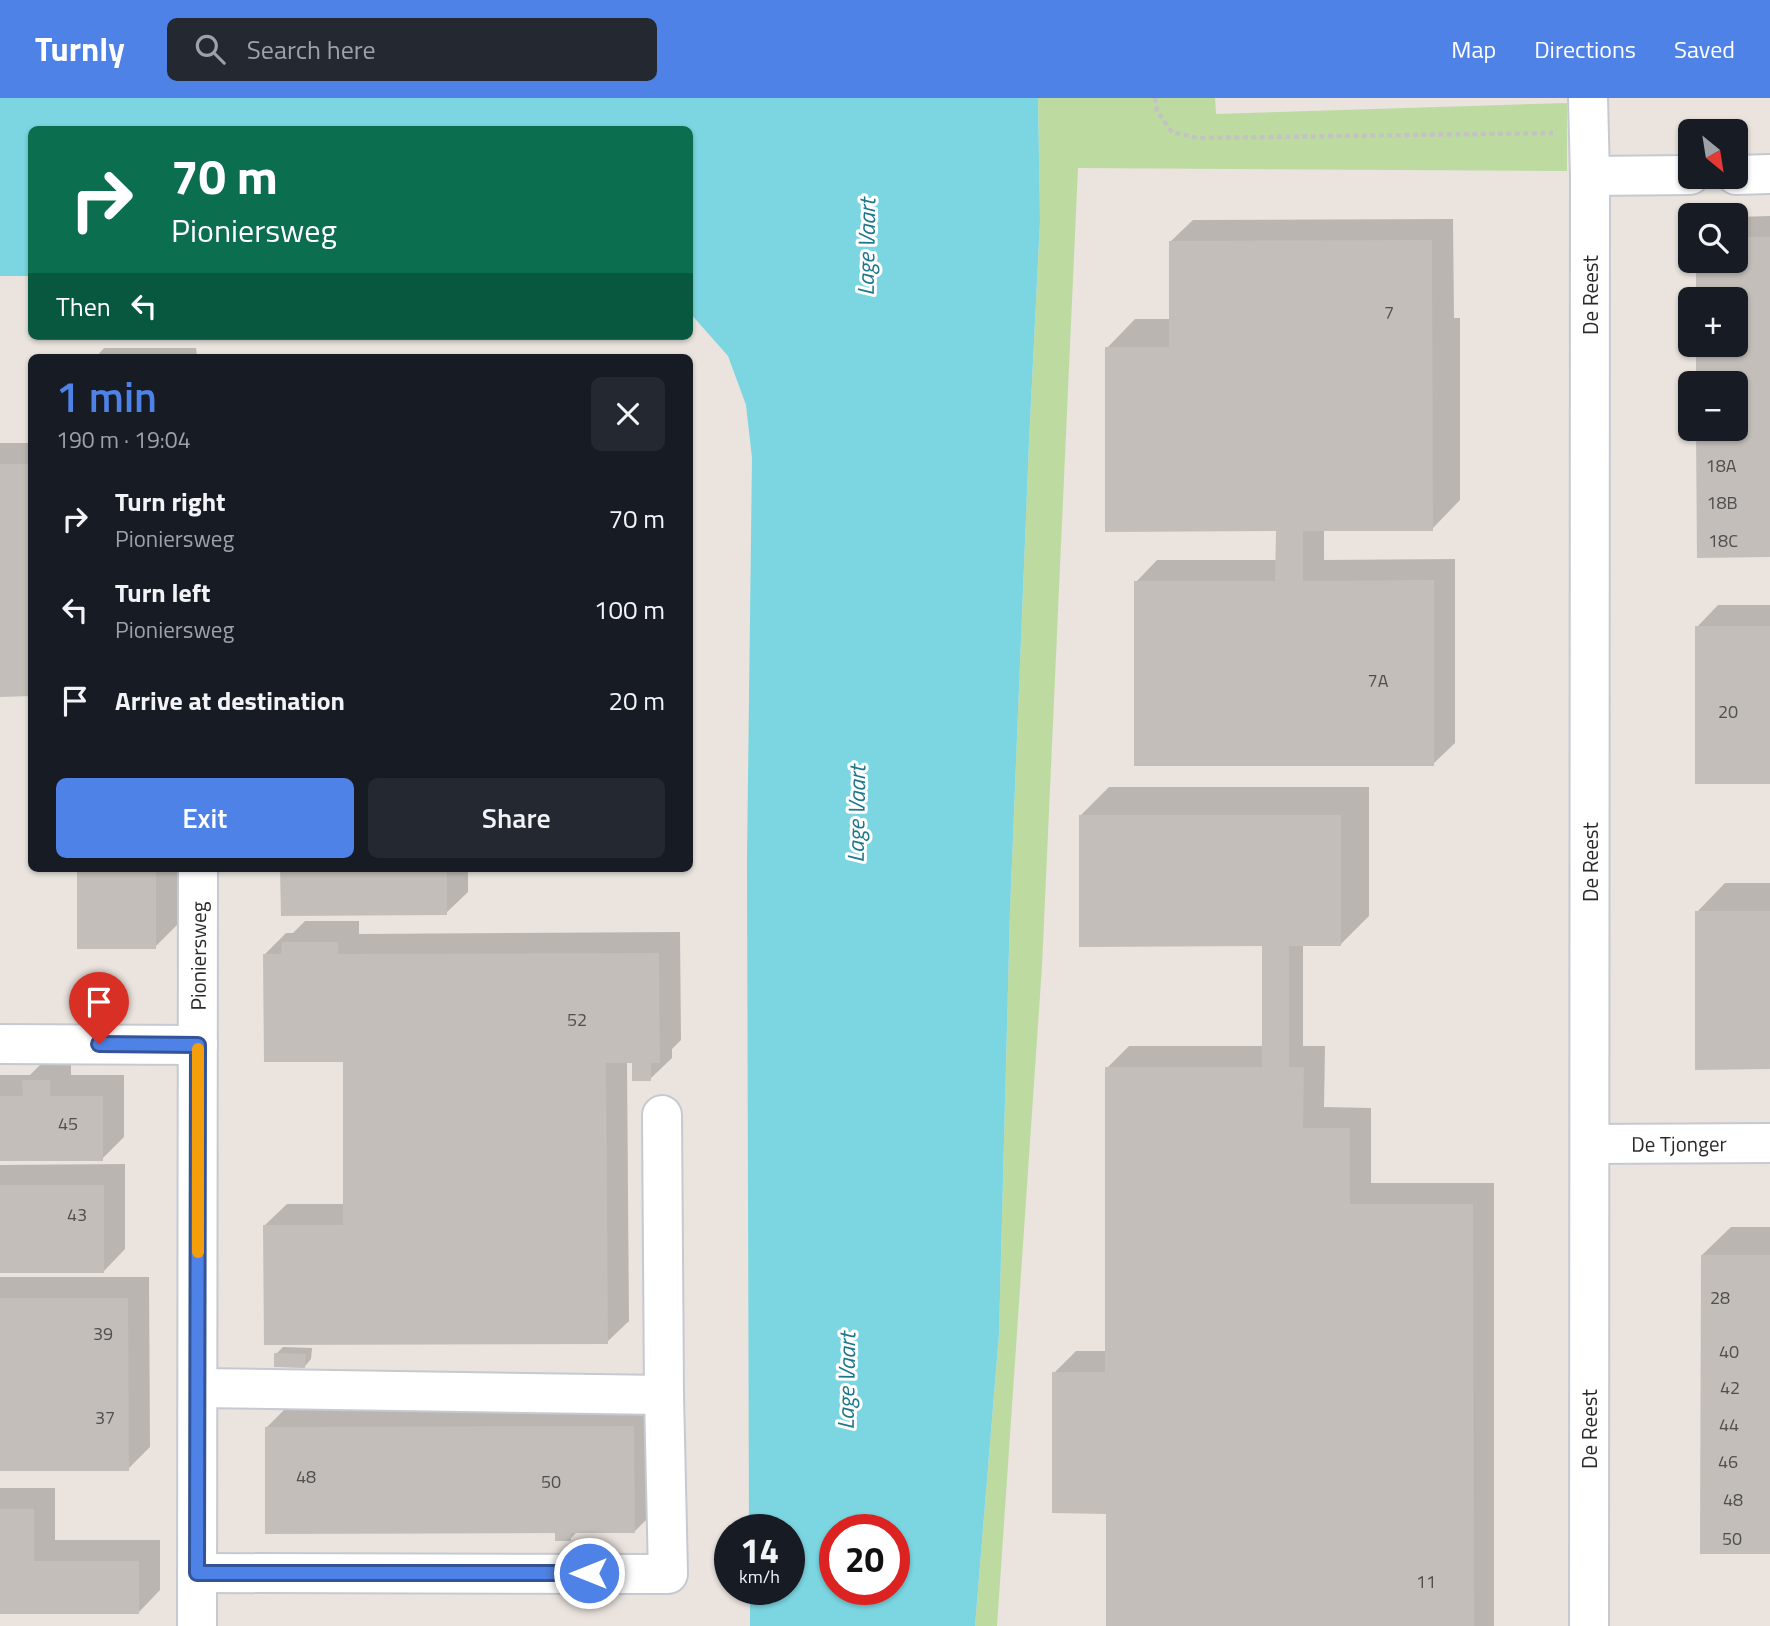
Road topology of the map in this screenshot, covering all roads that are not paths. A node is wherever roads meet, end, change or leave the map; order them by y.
1 (1588, 115) edge
2 (1770, 174) edge
3 (1678, 175) edge
4 (1748, 175) edge
5 (1590, 176) junction
6 (198, 872) edge
7 (0, 1044) edge
8 (198, 1045) junction
9 (662, 1115) dead end
10 (1770, 1143) edge
11 (1590, 1144) junction
12 (198, 1388) junction
13 (664, 1395) junction
14 (197, 1573) junction
15 (197, 1626) edge
16 (1589, 1626) edge

1 - 5 street, De Reest
2 - 4 street
3 - 5 street
5 - 11 street, De Reest
6 - 8 street, Pioniersweg
7 - 8 street
8 - 12 street, Pioniersweg
9 - 13 street
10 - 11 street, De Tjonger
11 - 16 street, De Reest
12 - 13 street
12 - 14 street, Pioniersweg
13 - 14 street
14 - 15 street, Pioniersweg

